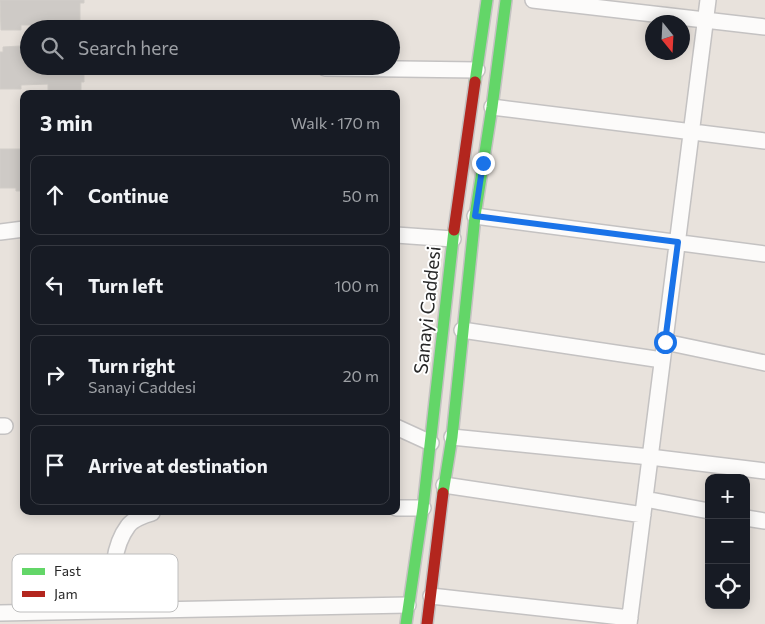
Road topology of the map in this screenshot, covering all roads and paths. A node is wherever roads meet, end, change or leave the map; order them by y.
1 (487, 0) edge
2 (506, 0) edge
3 (533, 0) edge
4 (708, 0) edge
5 (705, 20) junction
6 (765, 26) edge
7 (400, 69) edge
8 (477, 70) junction
9 (492, 107) junction
10 (691, 132) junction
11 (765, 141) edge
12 (475, 216) junction
13 (20, 230) edge
14 (0, 232) edge
15 (400, 235) edge
16 (453, 239) junction
17 (678, 242) junction
18 (765, 254) edge
19 (462, 330) junction
20 (665, 342) junction
21 (662, 360) junction
22 (765, 363) edge
23 (400, 429) edge
24 (452, 437) junction
25 (430, 443) junction
26 (650, 457) junction
27 (765, 471) edge
28 (444, 486) junction
29 (645, 499) junction
30 (400, 508) edge
31 (423, 508) junction
32 (705, 510) edge
33 (148, 515) edge
34 (643, 515) junction
35 (750, 518) edge
36 (765, 520) edge
37 (116, 554) edge
38 (431, 596) junction
39 (408, 604) junction
40 (0, 613) edge
41 (121, 615) edge
42 (629, 621) edge
43 (406, 624) edge
44 (428, 624) edge

1 - 8 street, Sanayi Caddesi
2 - 9 street, Sanayi Caddesi
3 - 5 street
4 - 5 street
5 - 6 street
5 - 10 street
7 - 8 street
8 - 16 street, Sanayi Caddesi
9 - 10 street
9 - 12 street, Sanayi Caddesi
10 - 11 street
10 - 17 street
12 - 17 street
12 - 19 street, Sanayi Caddesi
13 - 14 street
15 - 16 street
16 - 25 street, Sanayi Caddesi
17 - 18 street
17 - 20 street
19 - 21 street
19 - 24 street, Sanayi Caddesi
20 - 21 street
20 - 22 street
21 - 26 street
23 - 25 street
24 - 26 street
24 - 28 street, Sanayi Caddesi
25 - 31 street, Sanayi Caddesi
26 - 27 street
26 - 29 street
28 - 34 street
28 - 38 street, Sanayi Caddesi
29 - 32 street
29 - 34 street
30 - 31 street
31 - 39 street, Sanayi Caddesi
33 - 37 street
34 - 42 street
35 - 36 street
38 - 42 street
38 - 44 street, Sanayi Caddesi
39 - 41 street
39 - 43 street, Sanayi Caddesi
40 - 41 street

